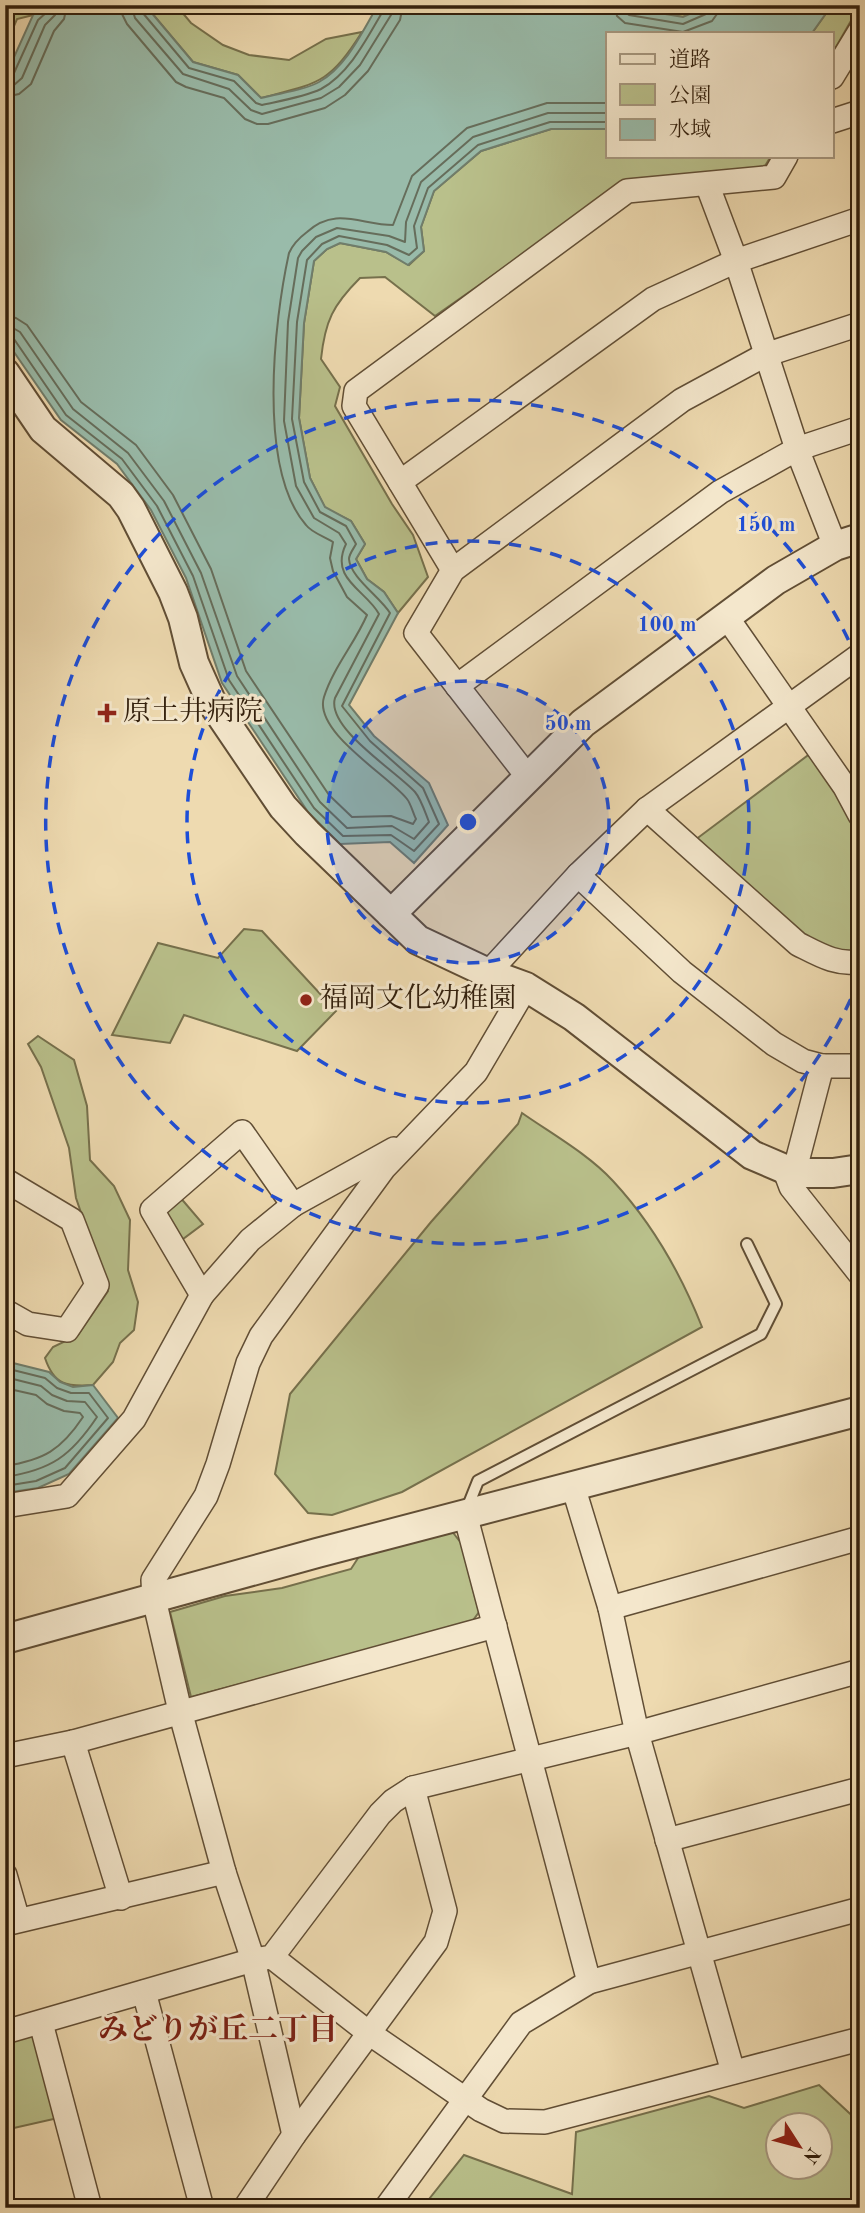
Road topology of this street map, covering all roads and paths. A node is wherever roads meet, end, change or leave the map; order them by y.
1 (860, 31) edge
2 (834, 74) edge
3 (860, 112) edge
4 (834, 120) edge
5 (785, 158) edge
6 (707, 184) junction
7 (860, 219) edge
8 (736, 261) junction
9 (860, 324) edge
10 (765, 355) junction
11 (5, 373) edge
12 (860, 428) edge
13 (797, 449) junction
14 (400, 482) junction
15 (847, 542) edge
16 (453, 570) junction
17 (726, 616) junction
18 (860, 655) edge
19 (457, 686) junction
20 (787, 707) junction
21 (527, 776) junction
22 (852, 782) edge
23 (647, 809) junction
24 (860, 815) edge
25 (578, 875) junction
26 (391, 914) junction
27 (860, 961) edge
28 (488, 973) junction
29 (526, 987) junction
30 (822, 1066) junction
31 (860, 1066) edge
32 (407, 1142) junction
33 (860, 1169) edge
34 (789, 1172) junction
35 (5, 1180) edge
36 (293, 1205) junction
37 (747, 1244) dead end
38 (860, 1274) edge
39 (202, 1295) junction
40 (5, 1311) edge
41 (860, 1411) edge
42 (573, 1486) junction
43 (5, 1506) edge
44 (465, 1514) junction
45 (860, 1538) edge
46 (154, 1599) junction
47 (610, 1608) junction
48 (495, 1626) junction
49 (5, 1639) edge
50 (860, 1671) edge
51 (180, 1712) junction
52 (637, 1733) junction
53 (73, 1742) junction
54 (5, 1756) edge
55 (530, 1758) junction
56 (413, 1788) junction
57 (860, 1789) edge
58 (667, 1840) junction
59 (224, 1872) junction
60 (5, 1875) edge
61 (121, 1898) junction
62 (860, 1909) edge
63 (12, 1922) edge
64 (698, 1953) junction
65 (263, 1959) junction
66 (589, 1982) junction
67 (144, 1992) junction
68 (41, 2023) junction
69 (5, 2032) edge
70 (369, 2033) junction
71 (860, 2039) edge
72 (733, 2072) junction
73 (464, 2098) junction
74 (294, 2135) junction
75 (90, 2208) edge
76 (202, 2208) edge
77 (245, 2208) edge
78 (386, 2208) edge

1 - 2 street
3 - 4 street
5 - 6 street
6 - 8 street
6 - 14 street
7 - 8 street
8 - 10 street
8 - 14 street
9 - 10 street
10 - 13 street
10 - 16 street
11 - 26 street
12 - 13 street
13 - 15 street
13 - 19 street
14 - 16 street
15 - 17 street
16 - 19 street
17 - 20 street
17 - 21 street
18 - 20 street
19 - 21 street
20 - 22 street
20 - 23 street
21 - 26 street
22 - 24 street
23 - 25 street
23 - 27 street
25 - 28 street
25 - 30 street
26 - 28 street
28 - 29 street
29 - 32 street
29 - 34 street
30 - 31 street
30 - 34 street
32 - 36 street
32 - 46 street
33 - 34 street
34 - 38 street
35 - 40 street
36 - 39 street
36 - 39 street
37 - 44 lane
39 - 43 street
41 - 42 street
42 - 44 street
42 - 47 street
44 - 46 street
44 - 48 street
45 - 47 street
46 - 49 street
46 - 51 street
47 - 52 street
48 - 51 street
48 - 55 street
50 - 52 street
51 - 53 street
51 - 59 street
52 - 55 street
52 - 58 street
53 - 54 street
53 - 61 street
55 - 56 street
55 - 66 street
56 - 65 street
56 - 70 street
57 - 58 street
58 - 64 street
59 - 61 street
59 - 65 street
60 - 63 street
61 - 63 street
62 - 64 street
64 - 66 street
64 - 72 street
65 - 67 street
65 - 70 street
65 - 74 street
66 - 73 street
67 - 68 street
67 - 76 street
68 - 69 street
68 - 75 street
70 - 73 street
70 - 74 street
71 - 72 street
72 - 73 street
73 - 78 street
74 - 77 street

